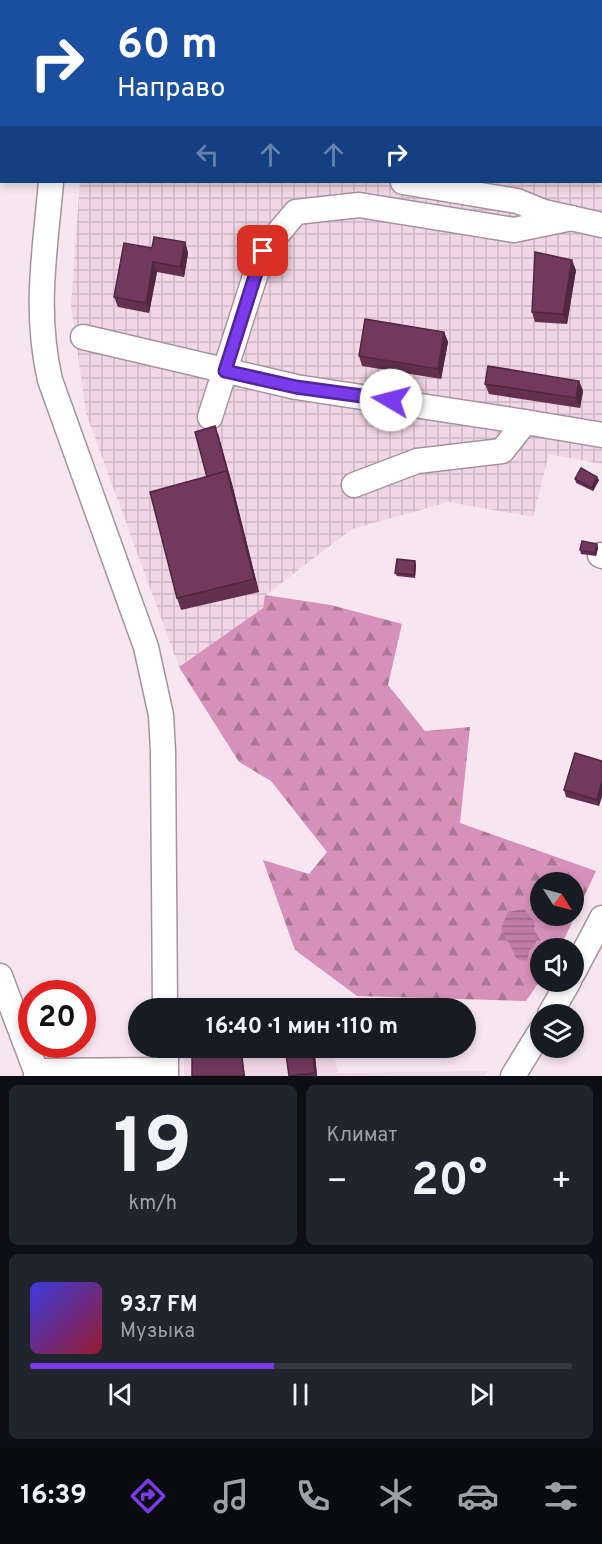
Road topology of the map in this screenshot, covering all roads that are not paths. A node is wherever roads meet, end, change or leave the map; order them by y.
1 (51, 183) edge
2 (409, 183) edge
3 (572, 218) junction
4 (602, 225) edge
5 (83, 337) dead end
6 (225, 371) junction
7 (210, 417) dead end
8 (525, 422) junction
9 (602, 435) edge
10 (354, 485) dead end
11 (602, 918) edge
12 (584, 952) edge
13 (0, 976) edge
14 (165, 998) edge
15 (530, 1048) edge
16 (166, 1064) edge
17 (84, 1073) edge
18 (124, 1073) edge
19 (36, 1074) edge
20 (513, 1076) edge

1 - 14 street
2 - 3 street
3 - 4 street
3 - 6 street
5 - 6 street
6 - 7 street
6 - 8 street
8 - 9 street
8 - 10 street
11 - 12 street
13 - 19 street
15 - 20 street
16 - 18 street
17 - 18 street
17 - 19 street

